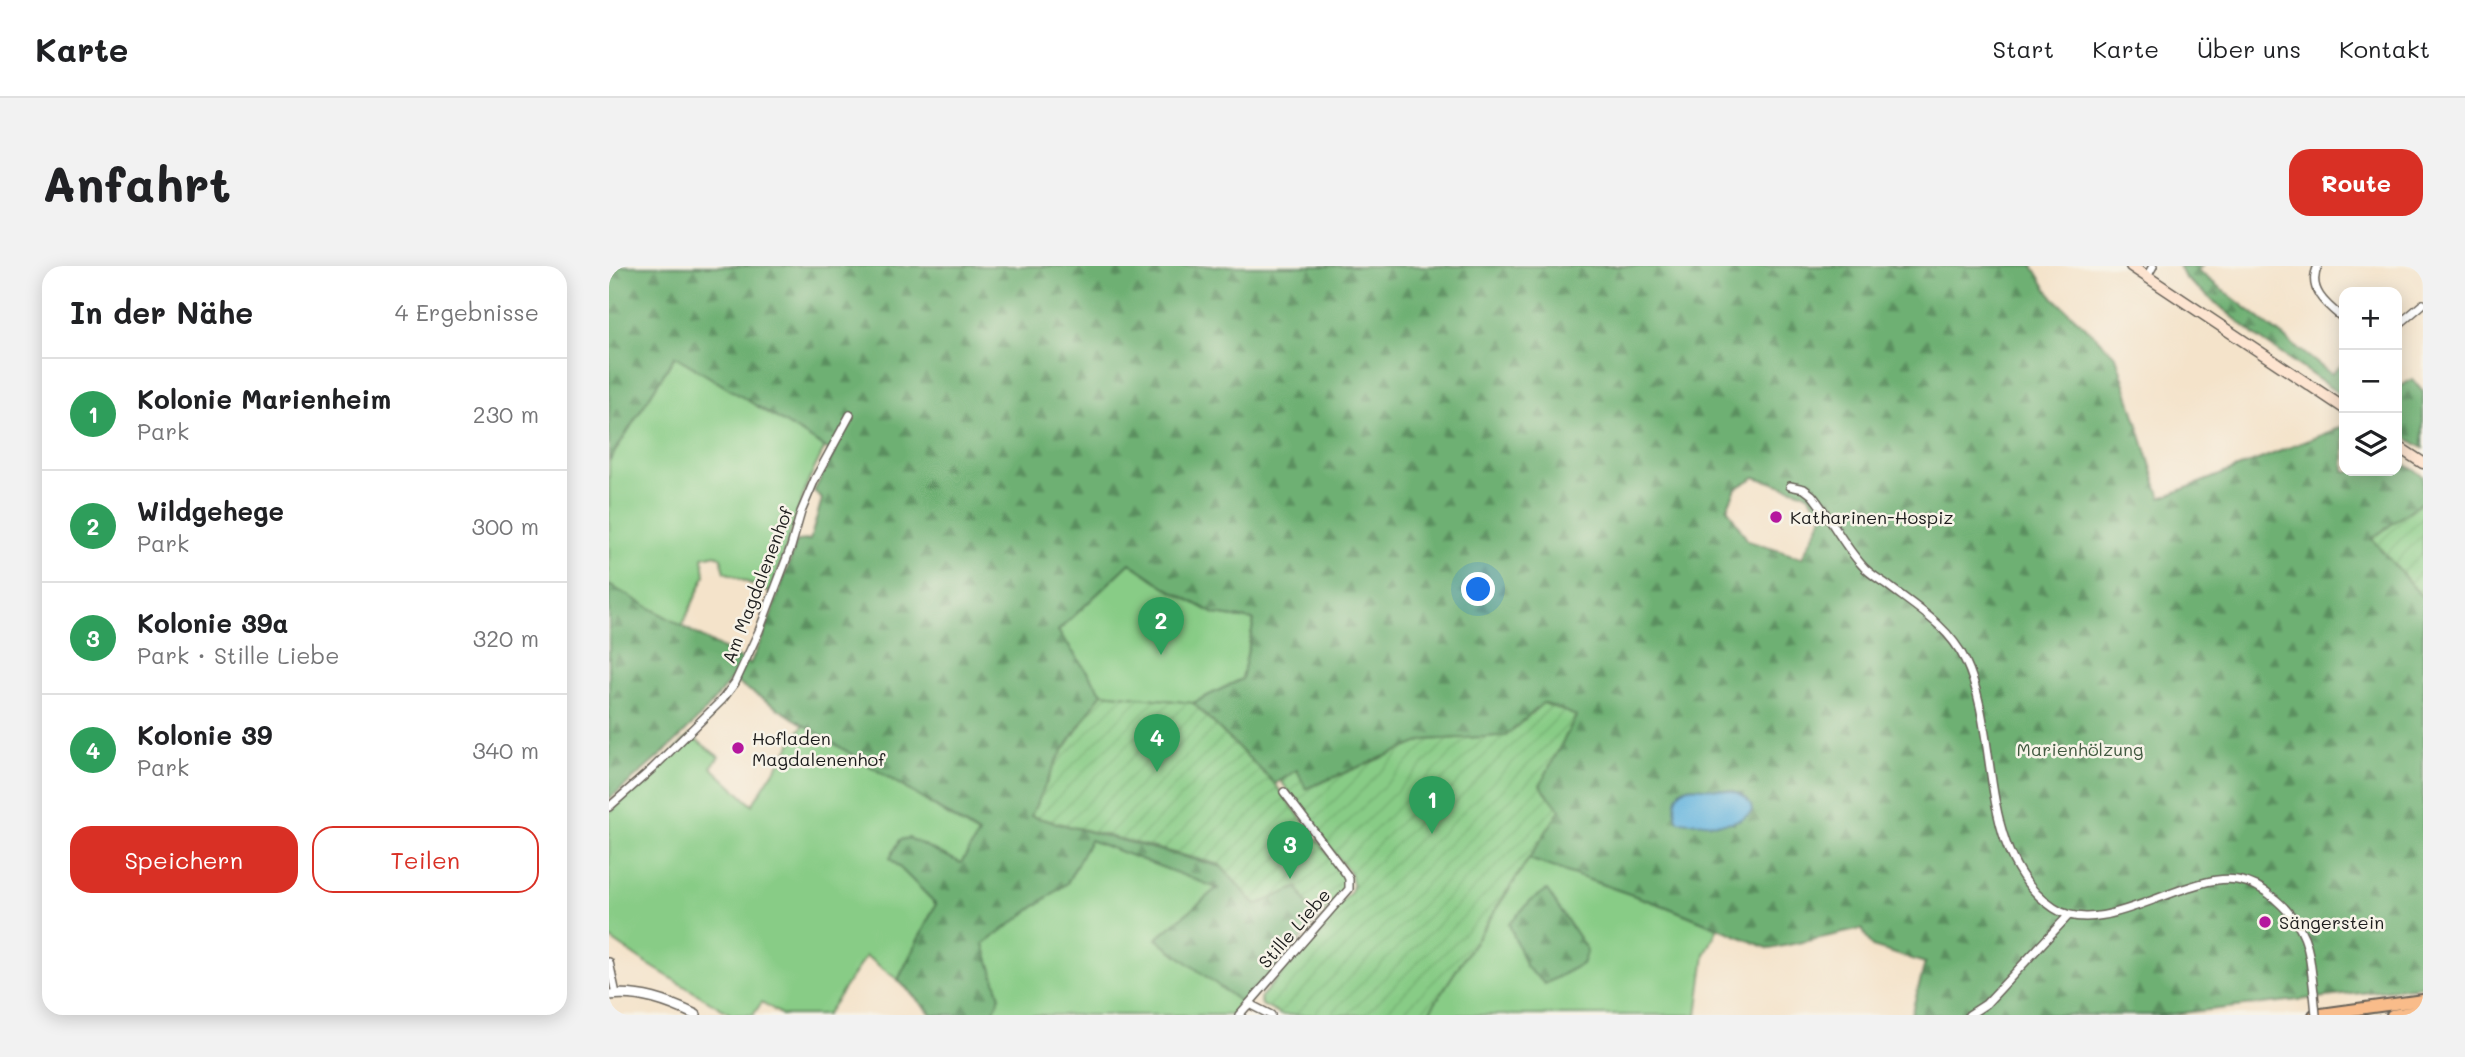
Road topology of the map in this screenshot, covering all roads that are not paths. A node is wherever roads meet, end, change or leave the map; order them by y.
1 (2131, 266) edge
2 (2318, 266) edge
3 (2150, 271) edge
4 (2423, 304) edge
5 (2339, 315) edge
6 (2402, 322) edge
7 (2339, 404) edge
8 (850, 415) dead end
9 (2402, 449) edge
10 (2423, 463) edge
11 (1790, 486) dead end
12 (1284, 792) dead end
13 (609, 807) edge
14 (2069, 916) junction
15 (609, 962) edge
16 (612, 995) edge
17 (2423, 1000) edge
18 (1249, 1004) junction
19 (2423, 1010) edge
20 (696, 1015) edge
21 (1239, 1015) edge
22 (1271, 1015) edge
23 (1969, 1015) edge
24 (2315, 1015) edge
25 (2392, 1015) edge

1 - 3 main road
2 - 5 street
3 - 7 main road
4 - 6 street
8 - 13 street, Am Magdalenenhof
9 - 10 main road
11 - 14 street
12 - 18 street, Stille Liebe
14 - 23 street
14 - 24 street, bridge
15 - 16 street
16 - 20 street
17 - 24 highway
18 - 21 street, Stille Liebe
18 - 22 street
19 - 25 highway

